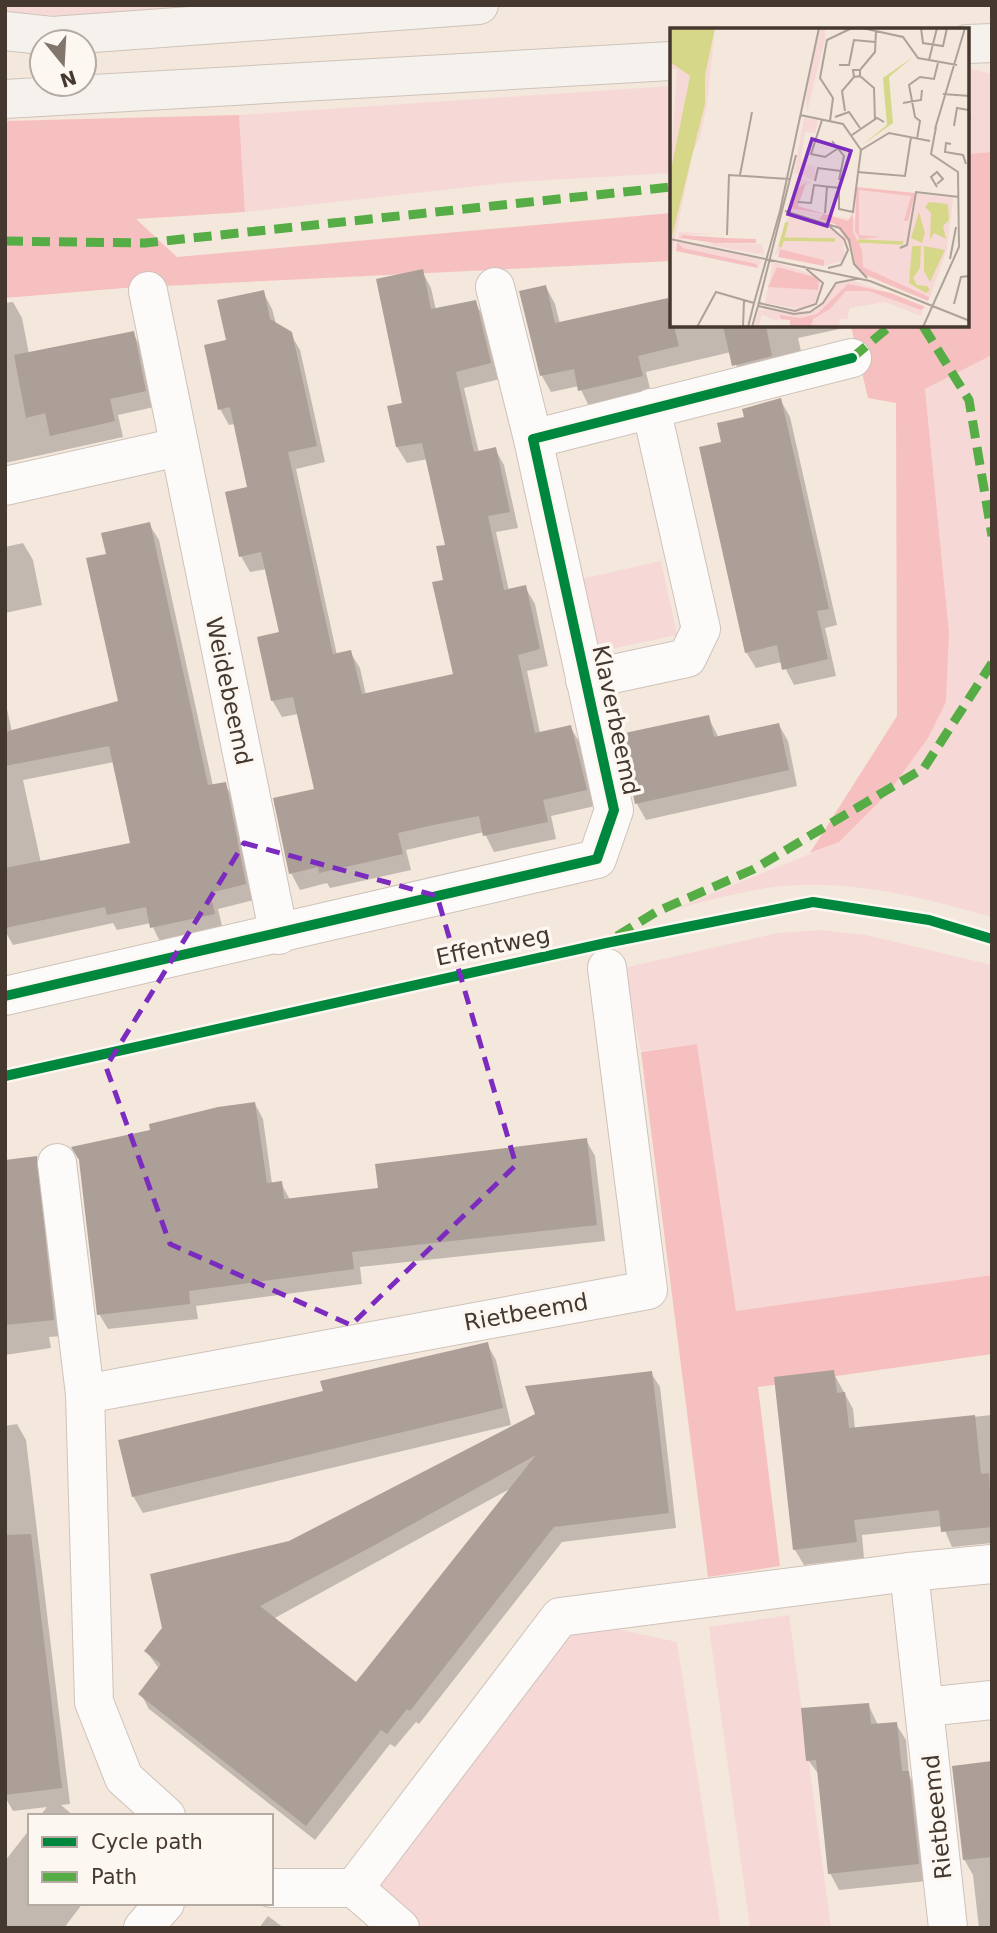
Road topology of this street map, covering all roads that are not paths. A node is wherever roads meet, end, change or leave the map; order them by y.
1 (480, 5) edge
2 (5, 31) edge
3 (992, 43) edge
4 (969, 44) edge
5 (670, 61) edge
6 (5, 99) edge
7 (495, 287) dead end
8 (148, 291) dead end
9 (852, 358) dead end
10 (652, 408) junction
11 (533, 439) junction
12 (178, 447) junction
13 (5, 486) edge
14 (585, 680) junction
15 (279, 934) junction
16 (607, 968) dead end
17 (5, 996) edge
18 (57, 1163) dead end
19 (85, 1394) junction
20 (992, 1563) edge
21 (909, 1572) junction
22 (992, 1700) edge
23 (925, 1707) junction
24 (164, 1814) edge
25 (273, 1888) edge
26 (354, 1888) junction
27 (163, 1905) edge
28 (143, 1928) edge
29 (400, 1928) edge
30 (948, 1928) edge

1 - 2 main road
3 - 4 main road
5 - 6 main road
7 - 11 street, Klaverbeemd
8 - 12 street, Weidebeemd
9 - 10 street
10 - 11 street
10 - 14 street, Klaverbeemd
11 - 14 street, Klaverbeemd
12 - 13 street
12 - 15 street, Weidebeemd
14 - 15 street, Klaverbeemd
15 - 17 street, Klaverbeemd
16 - 19 street, Rietbeemd
18 - 19 street
19 - 24 street
20 - 21 street
21 - 23 street, Rietbeemd
21 - 26 street
22 - 23 street
23 - 30 street, Rietbeemd
25 - 26 street
26 - 29 street
27 - 28 street

